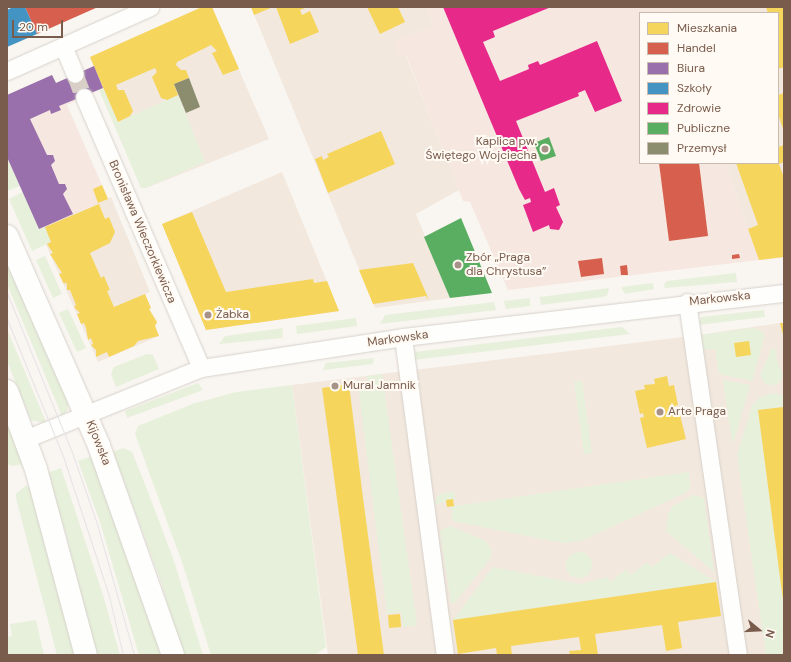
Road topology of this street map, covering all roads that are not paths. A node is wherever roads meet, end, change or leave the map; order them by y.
1 (150, 7) edge
2 (63, 46) junction
3 (7, 71) edge
4 (76, 74) tunnel mouth
5 (84, 97) tunnel mouth
6 (7, 236) edge
7 (784, 293) edge
8 (687, 302) junction
9 (403, 337) junction
10 (201, 368) junction
11 (7, 391) edge
12 (86, 414) junction
13 (25, 439) junction
14 (86, 655) edge
15 (173, 655) edge
16 (445, 655) edge
17 (738, 655) edge

1 - 2 street
2 - 3 street
2 - 4 street
5 - 10 street, Bronisława Wieczorkiewicza
6 - 12 street, Kijowska
7 - 8 street, Markowska
8 - 9 street, Markowska
8 - 17 street
9 - 10 street, Markowska
9 - 16 street
10 - 12 street, Markowska
11 - 13 street
12 - 13 street, Markowska
12 - 15 street, Kijowska
13 - 14 street

